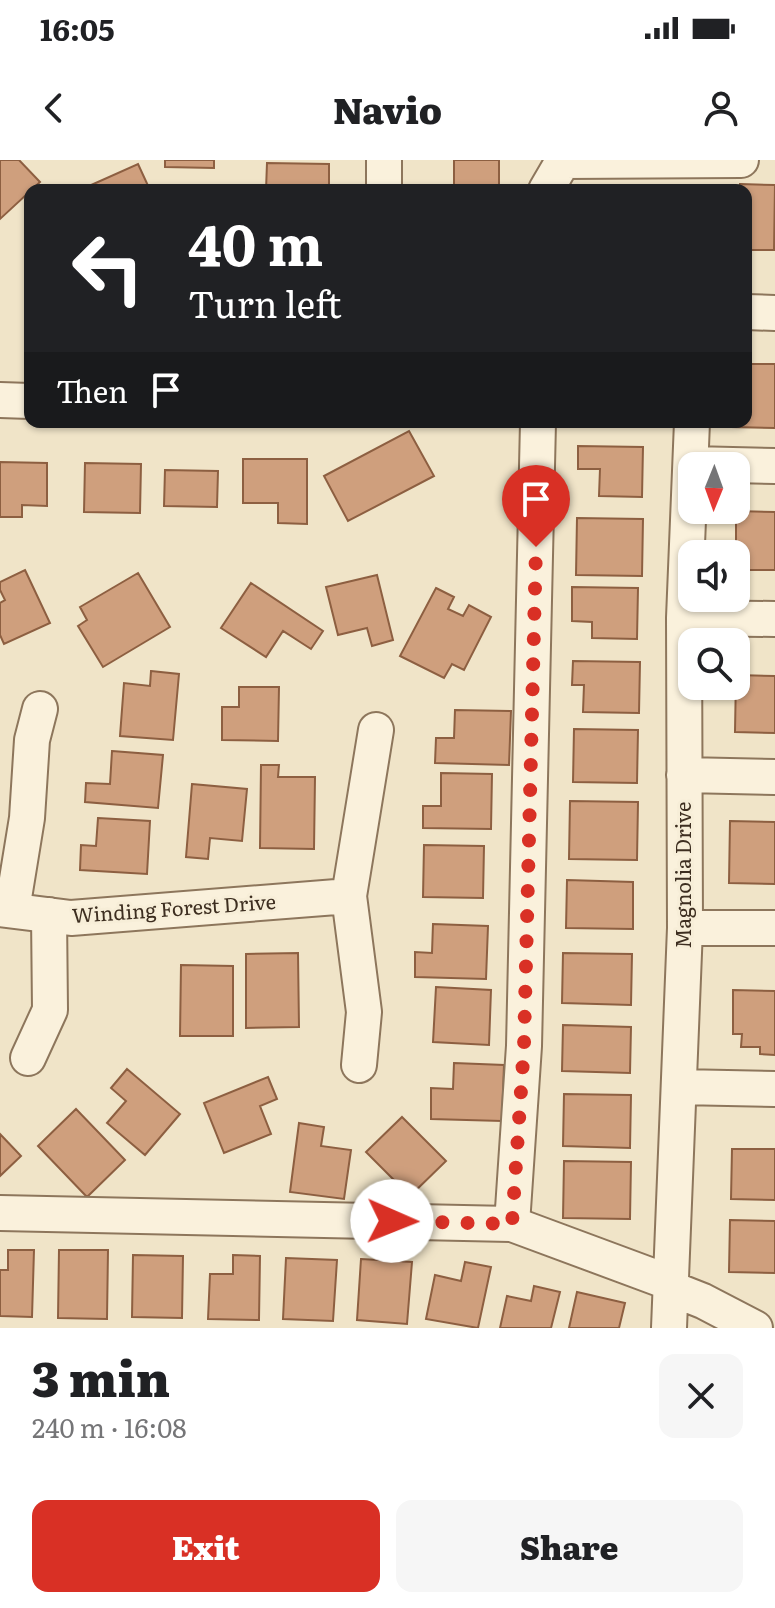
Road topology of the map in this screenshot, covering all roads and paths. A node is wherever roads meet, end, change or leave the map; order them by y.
1 (384, 160) edge
2 (741, 160) edge
3 (384, 184) edge
4 (550, 184) edge
5 (752, 312) edge
6 (775, 313) edge
7 (0, 400) edge
8 (24, 401) edge
9 (538, 428) edge
10 (692, 428) edge
11 (691, 452) edge
12 (750, 465) edge
13 (775, 466) edge
14 (688, 524) edge
15 (684, 618) junction
16 (775, 619) edge
17 (40, 709) dead end
18 (376, 730) dead end
19 (684, 775) junction
20 (775, 777) edge
21 (349, 896) junction
22 (6, 909) edge
23 (49, 915) junction
24 (685, 928) junction
25 (775, 928) edge
26 (28, 1058) dead end
27 (359, 1065) dead end
28 (679, 1087) junction
29 (775, 1089) edge
30 (0, 1213) edge
31 (512, 1224) junction
32 (671, 1286) junction
33 (669, 1328) edge
34 (755, 1328) edge

1 - 3 street
2 - 4 street
5 - 6 street
7 - 8 street
9 - 31 street
10 - 11 street, Magnolia Drive
12 - 13 street
14 - 15 street, Magnolia Drive
15 - 16 street
15 - 19 street, Magnolia Drive
17 - 22 street
18 - 21 street
19 - 20 street
19 - 24 street, Magnolia Drive
21 - 23 street, Winding Forest Drive
21 - 27 street
22 - 23 street, Winding Forest Drive
23 - 26 street
24 - 25 street
24 - 28 street, Magnolia Drive
28 - 29 street
28 - 32 street, Magnolia Drive
30 - 31 street
31 - 32 street
32 - 33 street, Magnolia Drive
32 - 34 street

